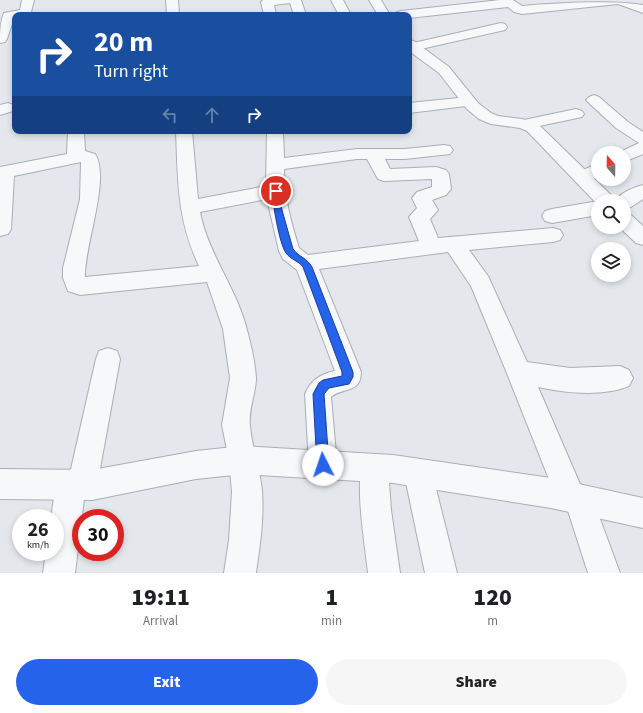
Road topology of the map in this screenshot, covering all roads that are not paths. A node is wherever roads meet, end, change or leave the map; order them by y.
1 (28, 0) edge
2 (172, 0) edge
3 (286, 0) edge
4 (295, 0) edge
5 (337, 0) edge
6 (375, 0) edge
7 (619, 0) edge
8 (508, 2) edge
9 (469, 4) edge
10 (643, 9) edge
11 (25, 12) edge
12 (173, 12) edge
13 (269, 12) edge
14 (299, 12) edge
15 (343, 12) edge
16 (382, 12) edge
17 (412, 13) edge
18 (12, 15) edge
19 (500, 27) dead end
20 (0, 40) edge
21 (12, 41) edge
22 (412, 46) edge
23 (412, 47) edge
24 (594, 100) dead end
25 (469, 102) junction
26 (412, 108) edge
27 (576, 114) dead end
28 (525, 124) junction
29 (76, 134) edge
30 (184, 134) edge
31 (276, 134) edge
32 (643, 139) edge
33 (643, 147) edge
34 (444, 150) dead end
35 (373, 153) junction
36 (631, 153) edge
37 (76, 158) junction
38 (274, 165) junction
39 (3, 172) edge
40 (591, 173) edge
41 (581, 177) junction
42 (276, 191) junction
43 (643, 191) edge
44 (598, 194) edge
45 (631, 198) edge
46 (190, 207) junction
47 (591, 211) edge
48 (631, 227) edge
49 (1, 229) edge
50 (643, 238) edge
51 (442, 246) junction
52 (305, 263) junction
53 (213, 273) junction
54 (108, 359) dead end
55 (520, 371) junction
56 (620, 378) dead end
57 (243, 460) junction
58 (323, 465) junction
59 (374, 468) junction
60 (418, 473) junction
61 (0, 484) edge
62 (76, 485) junction
63 (575, 498) junction
64 (643, 513) edge
65 (59, 573) edge
66 (240, 573) edge
67 (384, 573) edge
68 (441, 573) edge
69 (604, 573) edge

1 - 11 street
2 - 12 street
3 - 13 street
4 - 14 street
5 - 15 street
6 - 16 street
7 - 8 street
7 - 10 street
8 - 9 street
9 - 17 street
18 - 20 street
19 - 22 street
20 - 21 street
23 - 25 street
24 - 32 street
25 - 26 street
25 - 28 street
27 - 28 street
28 - 41 street
29 - 37 street
30 - 46 street
31 - 38 street
33 - 36 street
34 - 35 street
35 - 38 street
35 - 51 street
37 - 39 street
37 - 53 street
38 - 42 street
39 - 49 street
40 - 41 street
41 - 44 street
42 - 46 street
42 - 52 street
43 - 45 street
46 - 53 street
47 - 51 street
48 - 50 street
51 - 52 street
51 - 55 street
52 - 58 street
53 - 57 street
54 - 62 street
55 - 56 street
55 - 63 street
57 - 58 street
57 - 62 street
57 - 66 street
58 - 59 street
59 - 60 street
59 - 67 street
60 - 63 street
60 - 68 street
61 - 62 street
62 - 65 street
63 - 64 street
63 - 69 street

